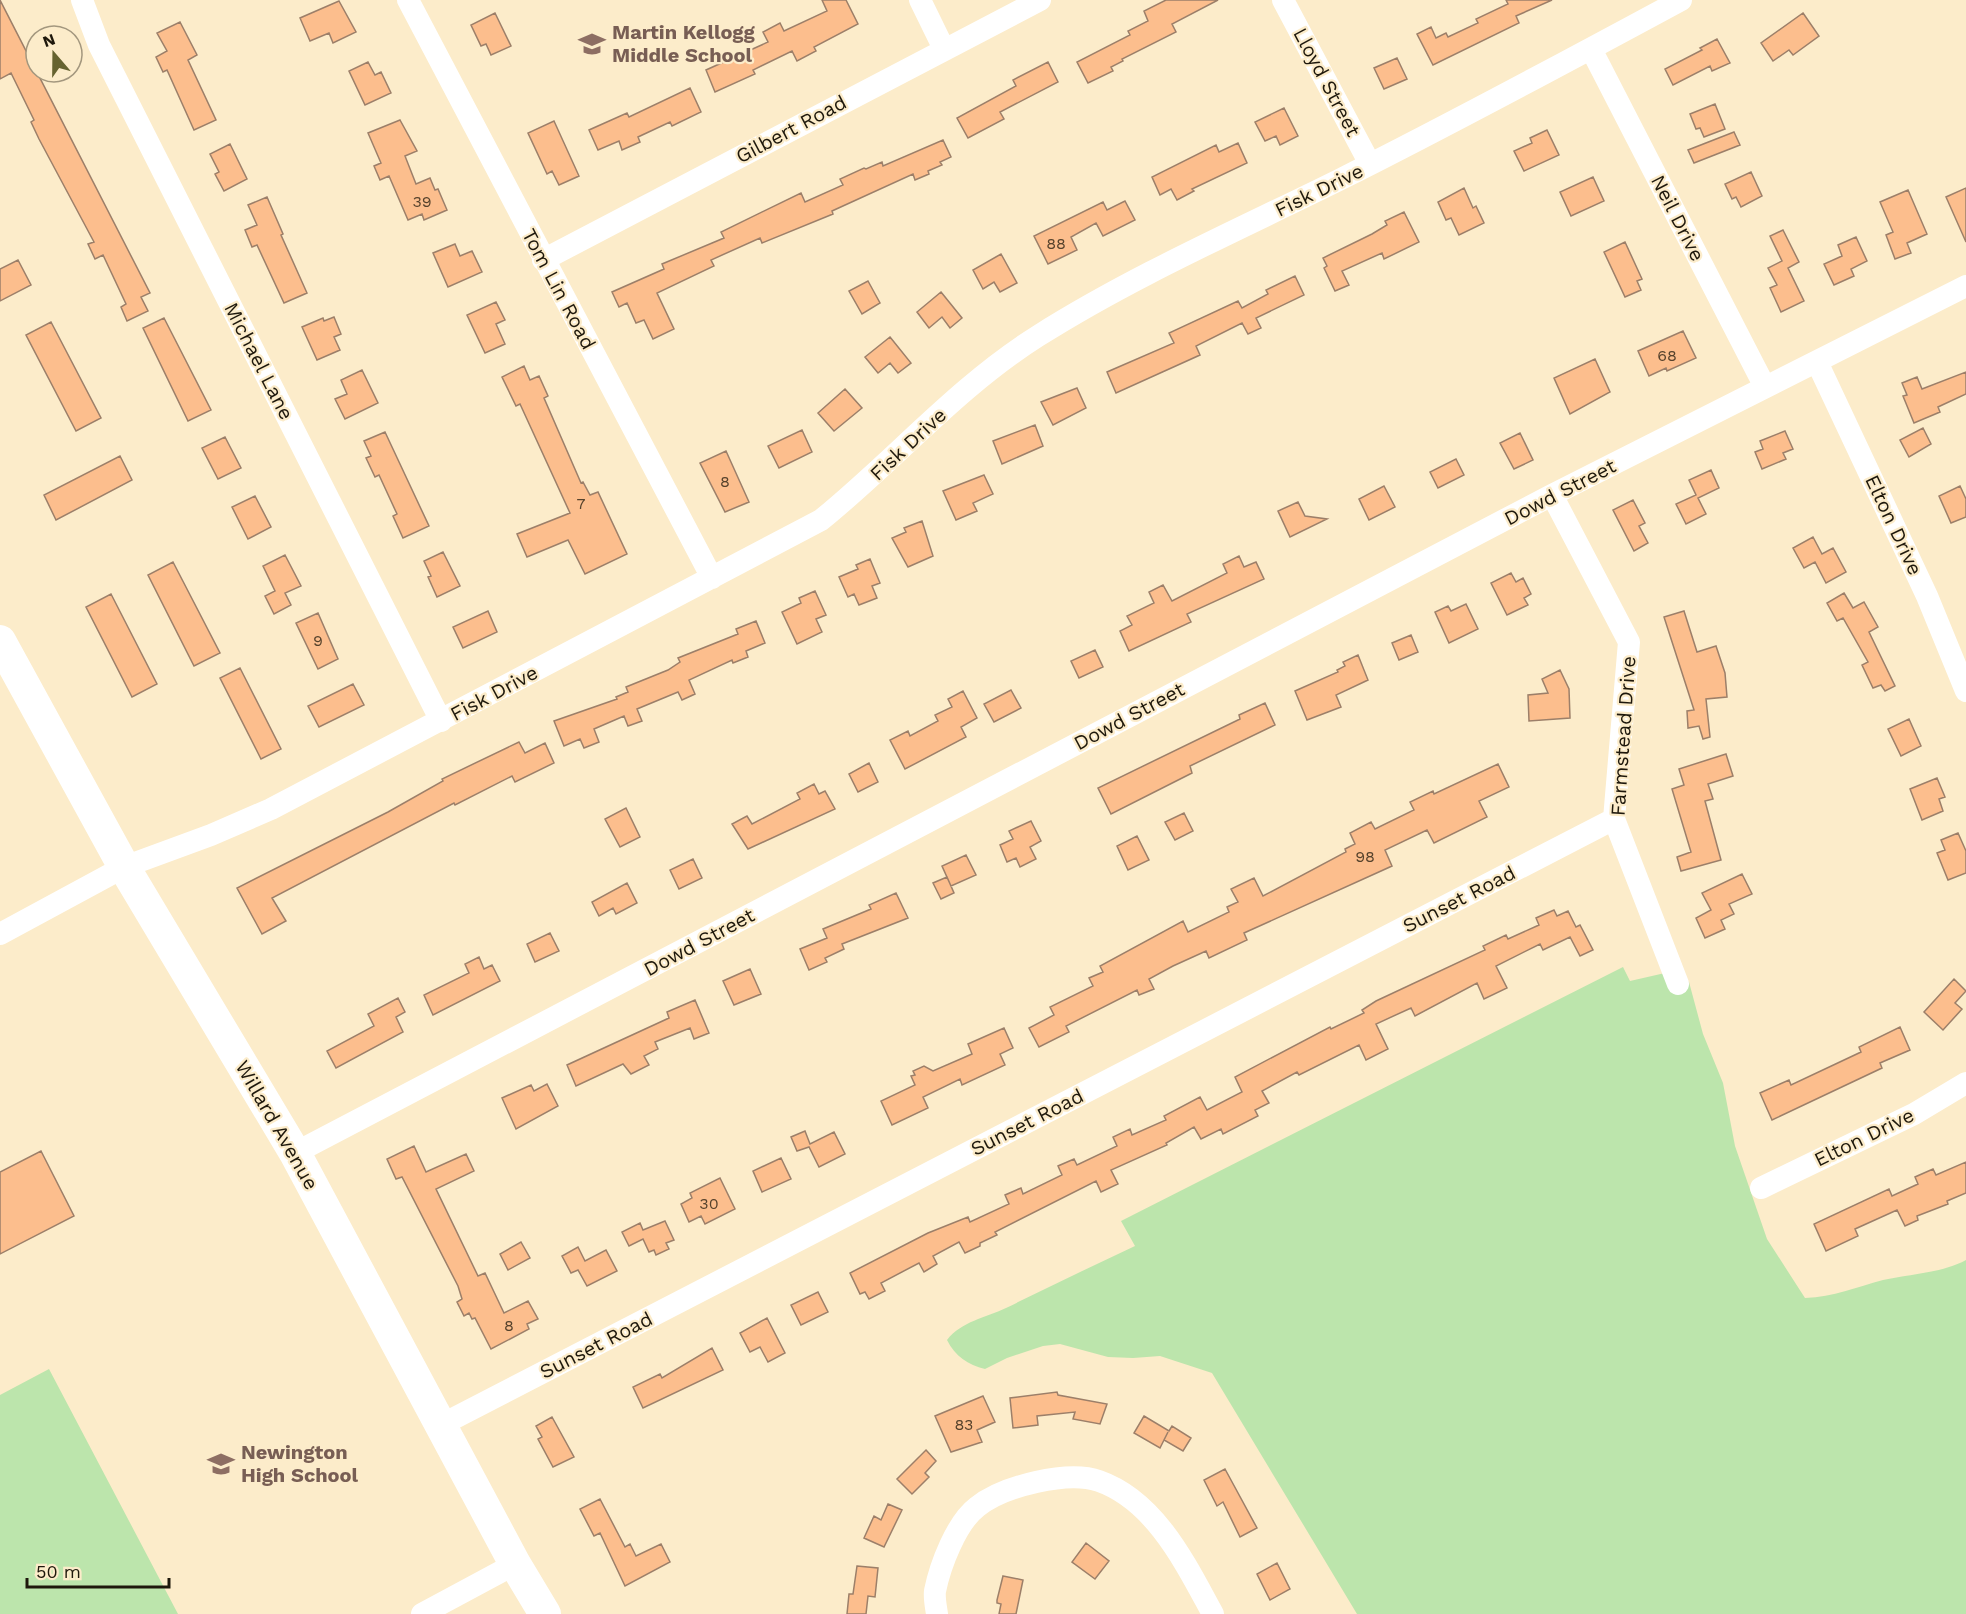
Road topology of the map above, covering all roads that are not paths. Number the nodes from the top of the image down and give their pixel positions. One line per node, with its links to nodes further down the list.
1 (82, 0): 18 (street, Michael Lane)
2 (408, 0): 10 (street, Tom Lin Road)
3 (920, 0): 8 (street)
4 (1040, 0): 8 (street, Gilbert Road)
5 (1283, 0): 9 (street, Lloyd Street)
6 (1681, 0): 7 (street, Fisk Drive)
7 (1591, 48): 9 (street, Fisk Drive); 13 (street, Neil Drive)
8 (944, 49): 10 (street, Gilbert Road)
9 (1370, 164): 15 (street, Fisk Drive)
10 (543, 260): 15 (street, Tom Lin Road)
11 (1966, 286): 12 (street, Dowd Street)
12 (1817, 362): 13 (street, Dowd Street); 17 (street, Elton Drive)
13 (1765, 387): 14 (street, Dowd Street)
14 (1552, 495): 19 (street, Farmstead Drive); 24 (street, Dowd Street)
15 (712, 578): 18 (street, Fisk Drive)
16 (0, 641): 20 (main road, Willard Avenue)
17 (1966, 691)
18 (441, 721): 20 (street, Fisk Drive)
19 (1614, 819): 22 (street, Farmstead Drive); 26 (street, Sunset Road)
20 (123, 867): 21 (street, Fisk Drive); 24 (main road, Willard Avenue)
21 (0, 934)
22 (1678, 984)
23 (1966, 1083): 25 (street, Elton Drive)
24 (295, 1153): 26 (main road, Willard Avenue)
25 (1761, 1188)
26 (441, 1425): 27 (main road, Willard Avenue)
27 (515, 1564): 28 (street); 29 (main road, Willard Avenue)
28 (422, 1614)
29 (545, 1614)
30 (938, 1614): 31 (street)
31 (1213, 1614)

